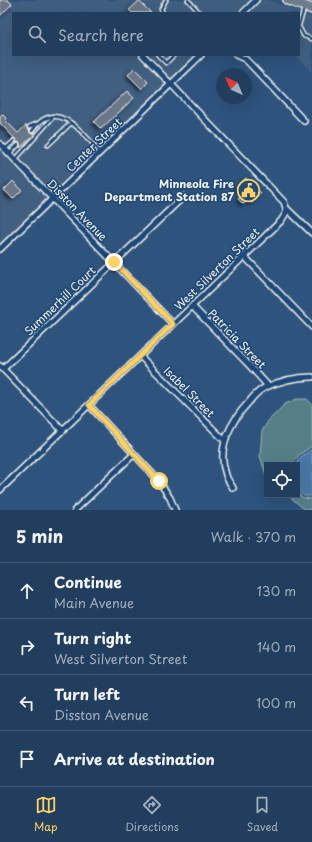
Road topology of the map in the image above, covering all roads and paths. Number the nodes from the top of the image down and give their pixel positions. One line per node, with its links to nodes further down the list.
1 (166, 0): 6 (lane)
2 (188, 0): 7 (lane)
3 (256, 0): 8 (street)
4 (288, 0): 5 (highway)
5 (308, 8): 9 (lane)
6 (162, 12)
7 (199, 12)
8 (244, 12)
9 (300, 24)
10 (300, 28): 11 (lane)
11 (312, 39)
12 (144, 56): 17 (street)
13 (159, 56): 14 (lane)
14 (173, 56)
15 (199, 56): 17 (street, Center Street)
16 (238, 56): 19 (street)
17 (172, 84): 29 (street, Center Street); 34 (street)
18 (54, 116): 20 (lane); 21 (lane); 31 (lane)
19 (304, 121)
20 (71, 123): 27 (lane); 29 (lane)
21 (36, 124): 22 (lane); 23 (lane)
22 (29, 127)
23 (32, 131)
24 (14, 141): 28 (lane)
25 (0, 144): 28 (street, Disston Avenue)
26 (18, 145): 30 (lane)
27 (48, 145)
28 (5, 149): 30 (street, Disston Avenue)
29 (100, 152): 33 (street, Center Street)
30 (9, 154): 31 (street, Disston Avenue)
31 (15, 160): 33 (street, Disston Avenue)
32 (183, 197): 39 (street, Summerhill Court)
33 (52, 199): 36 (street, Center Street); 39 (street, Disston Avenue)
34 (286, 208): 35 (street); 38 (street, West Silverton Street)
35 (312, 232)
36 (2, 243): 37 (street, Center Street)
37 (0, 249)
38 (244, 256): 40 (street, West Silverton Street); 42 (street)
39 (114, 262): 41 (street, Disston Avenue); 44 (street, Summerhill Court)
40 (192, 306): 41 (street, West Silverton Street); 46 (street, Patricia Street)
41 (173, 324): 43 (street, West Silverton Street)
42 (312, 327)
43 (140, 356): 47 (street, West Silverton Street); 49 (street, Isabel Street)
44 (1, 368): 48 (street)
45 (312, 377): 46 (street)
46 (268, 386): 49 (street)
47 (89, 405): 48 (street, West Silverton Street); 50 (street)
48 (63, 431): 52 (street, West Silverton Street)
49 (225, 442): 51 (street)
50 (134, 454): 53 (street); 54 (street)
51 (233, 488)
52 (0, 490)
53 (75, 510)
54 (175, 510)

